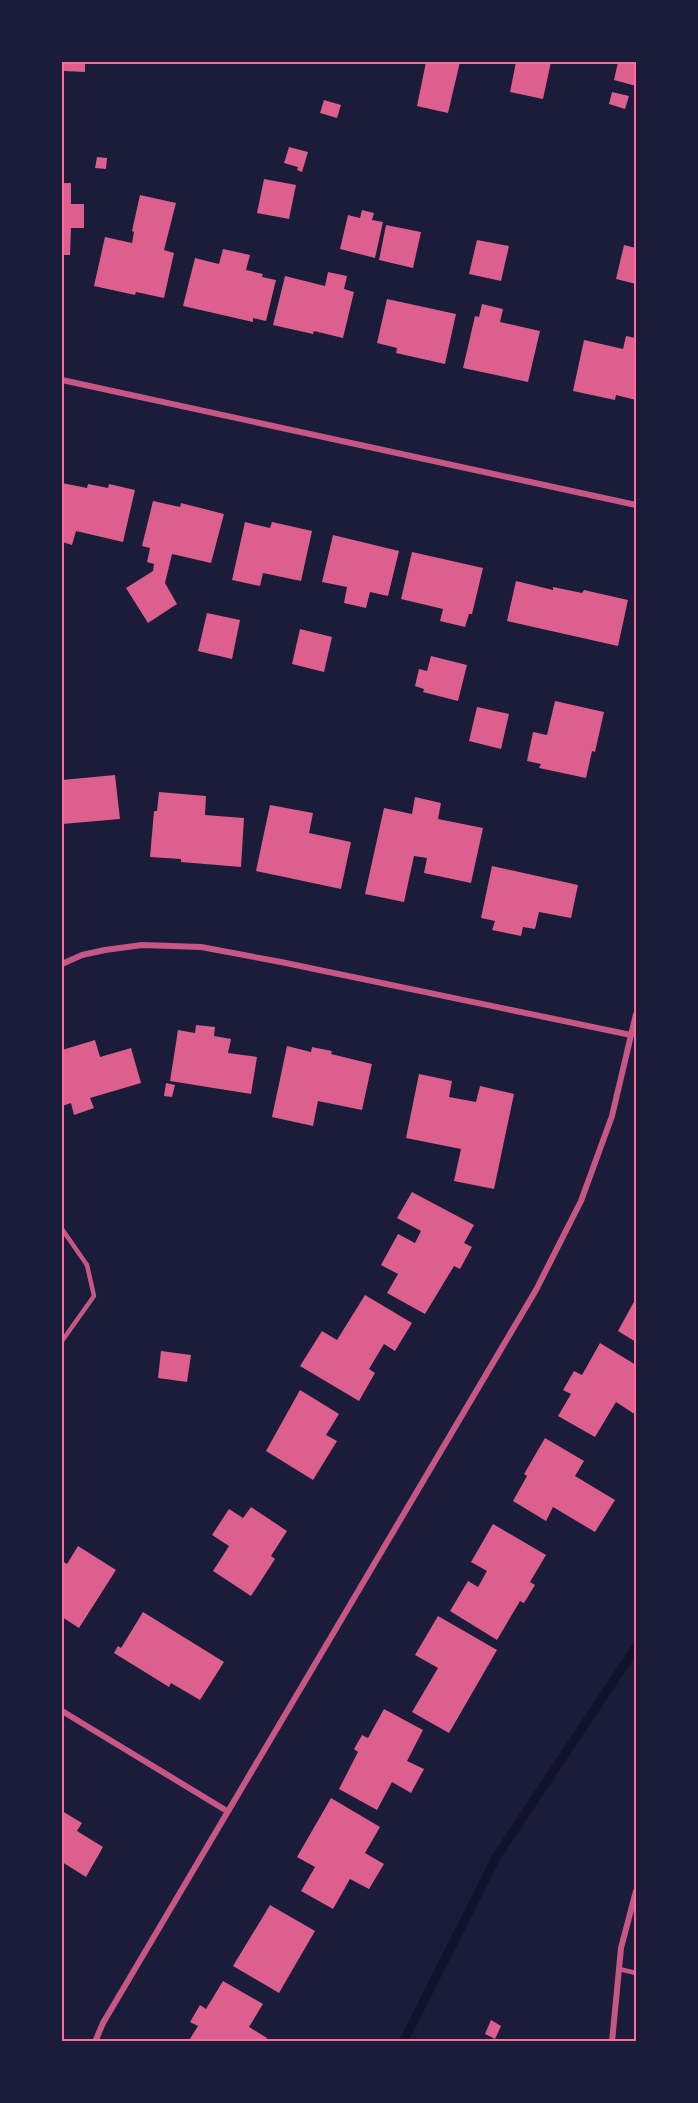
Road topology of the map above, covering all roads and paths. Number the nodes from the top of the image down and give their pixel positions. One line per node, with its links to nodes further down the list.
1 (62, 380): 2 (street)
2 (636, 505)
3 (62, 964): 5 (street)
4 (636, 1014): 5 (street)
5 (631, 1035): 9 (street)
6 (62, 1229): 7 (lane)
7 (62, 1341)
8 (62, 1711): 9 (street)
9 (228, 1811): 13 (street)
10 (636, 1891): 11 (street)
11 (619, 1969): 12 (lane); 14 (street)
12 (636, 1973)
13 (95, 2042)
14 (612, 2042)

